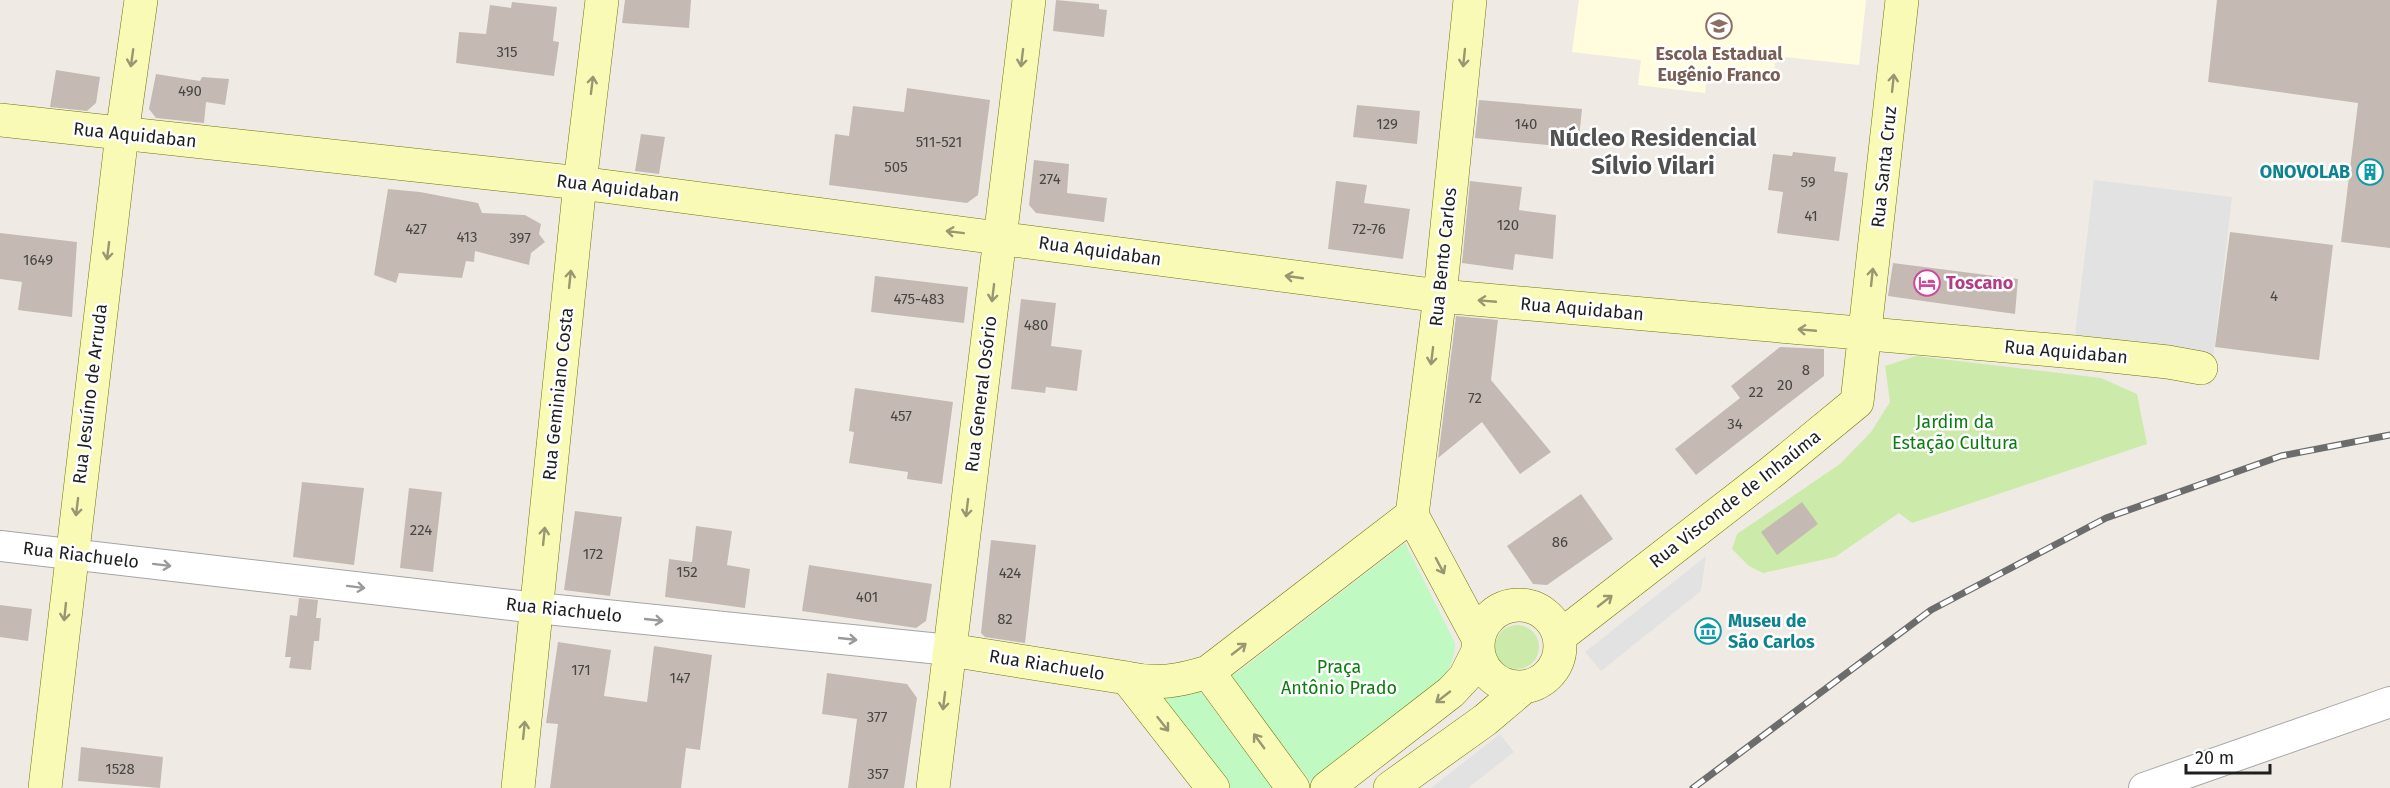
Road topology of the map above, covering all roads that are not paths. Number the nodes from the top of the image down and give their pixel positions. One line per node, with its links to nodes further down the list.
1 (141, 0): 7 (street, Rua Jesuíno de Arruda, one-way to 7)
2 (602, 0): 8 (street, Rua Geminiano Costa, one-way to 2)
3 (1029, 0): 9 (street, Rua General Osório, one-way to 9)
4 (1470, 0): 10 (street, Rua Bento Carlos, one-way to 10)
5 (1902, 0): 11 (street, Rua Santa Cruz, one-way to 5)
6 (0, 120): 7 (street, Rua Aquidaban)
7 (122, 134): 8 (street, Rua Aquidaban); 15 (street, Rua Jesuíno de Arruda, one-way to 15)
8 (580, 183): 9 (street, Rua Aquidaban, one-way to 8); 16 (street, Rua Geminiano Costa, one-way to 8)
9 (1000, 238): 10 (street, Rua Aquidaban, one-way to 9); 19 (street, Rua General Osório, one-way to 19)
10 (1440, 296): 11 (street, Rua Aquidaban, one-way to 10); 13 (street, Rua Bento Carlos, one-way to 13)
11 (1865, 335): 12 (street, Rua Aquidaban); 17 (street, Rua Visconde de Inhaúma, one-way to 11)
12 (2201, 368)
13 (1412, 514): 18 (street, one-way to 18); 20 (street, one-way to 13)
14 (0, 546): 15 (street, Rua Riachuelo)
15 (71, 554): 16 (street, Rua Riachuelo, one-way to 16); 24 (street, Rua Jesuíno de Arruda, one-way to 24)
16 (537, 608): 19 (street, Rua Riachuelo, one-way to 19); 25 (street, Rua Geminiano Costa, one-way to 16)
17 (1558, 637): 18 (street); 22 (street)
18 (1478, 645): 22 (street); 29 (street, one-way to 29)
19 (950, 650): 21 (street, Rua Riachuelo); 26 (street, Rua General Osório, one-way to 26)
20 (1208, 672): 21 (street); 28 (street, one-way to 20)
21 (1127, 678): 27 (street, one-way to 27)
22 (1524, 687): 30 (street)
23 (2390, 702): 31 (street)
24 (45, 788)
25 (518, 788)
26 (933, 788)
27 (1213, 788)
28 (1293, 788)
29 (1326, 788)
30 (1390, 788)
31 (2144, 788)

